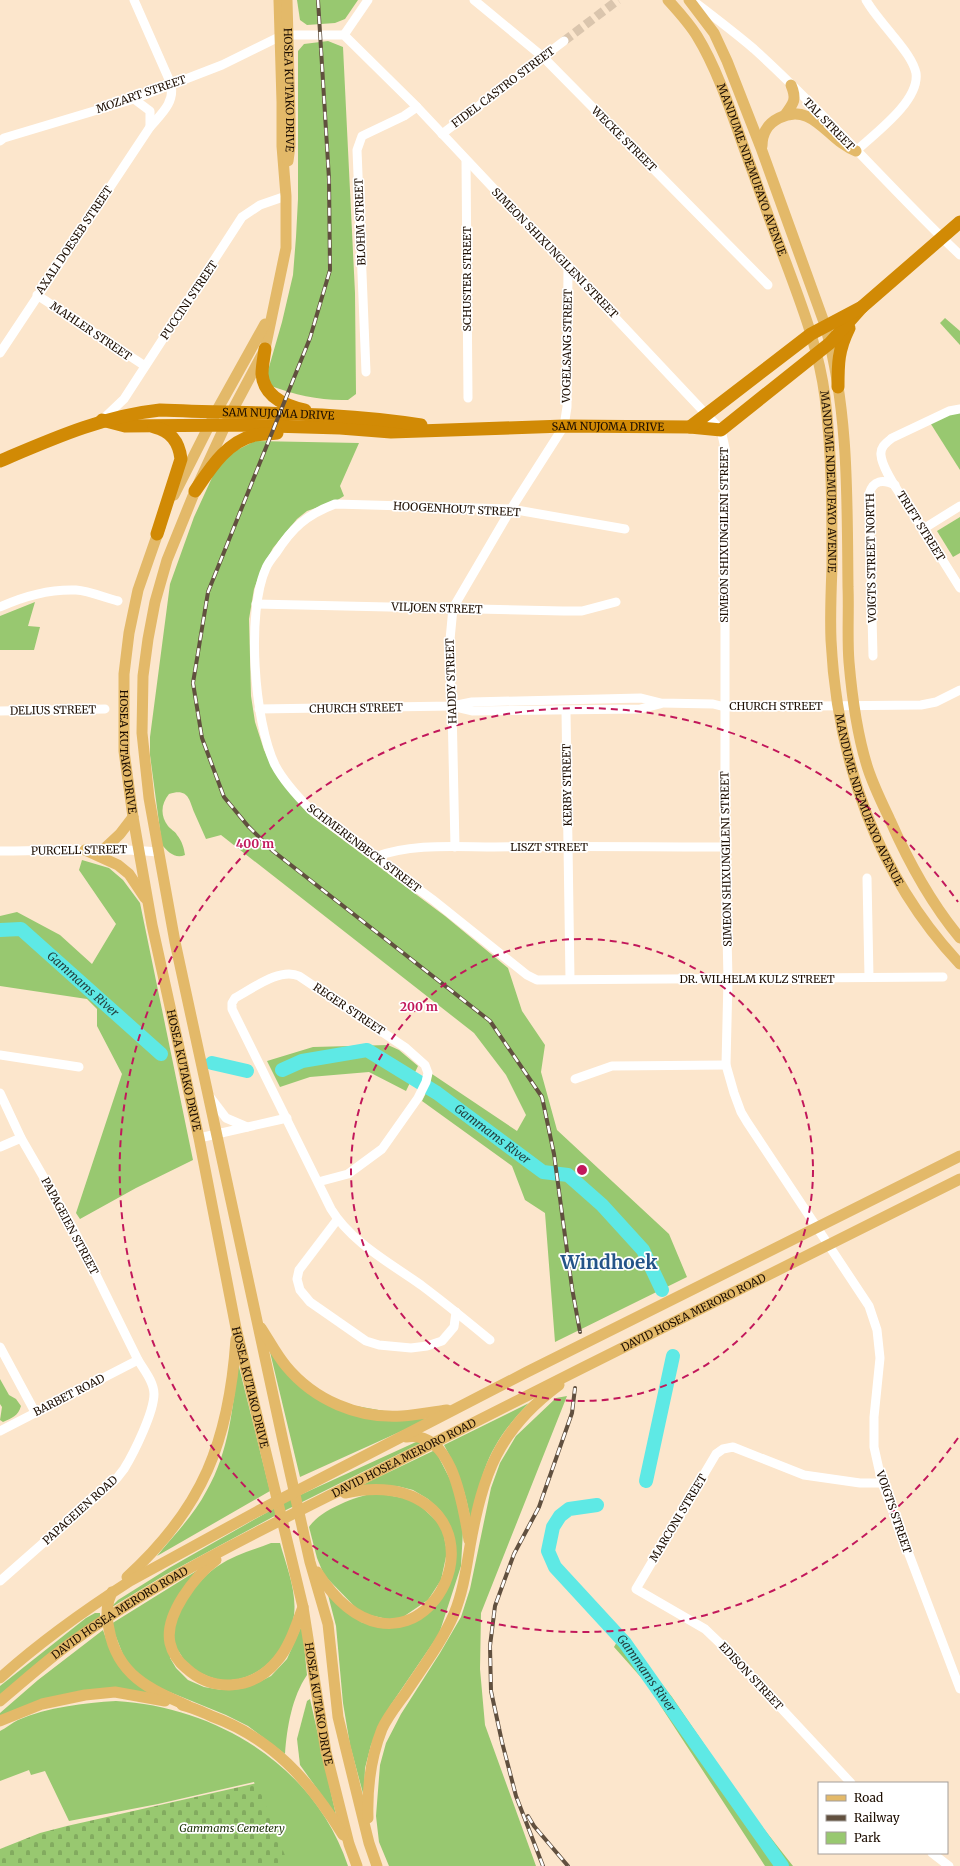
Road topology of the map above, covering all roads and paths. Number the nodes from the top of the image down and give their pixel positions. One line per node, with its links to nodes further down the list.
1 (134, 0): 14 (street)
2 (279, 0): 11 (main road, HOSEA KUTAKO DRIVE)
3 (287, 0): 11 (main road, HOSEA KUTAKO DRIVE)
4 (368, 0): 10 (street)
5 (474, 0): 13 (street, WECKE STREET)
6 (668, 0): 35 (main road, MANDUME NDEMUFAYO AVENUE)
7 (689, 0): 22 (main road, MANDUME NDEMUFAYO AVENUE)
8 (692, 0): 15 (street, TAL STREET)
9 (866, 0): 23 (street)
10 (344, 35): 11 (street); 17 (street, SIMEON SHIXUNGILENI STREET)
11 (284, 36): 14 (street, MOZART STREET); 25 (main road, HOSEA KUTAKO DRIVE)
12 (564, 40): 13 (street, FIDEL CASTRO STREET)
13 (543, 57): 20 (street, FIDEL CASTRO STREET); 30 (street, WECKE STREET)
14 (171, 84): 16 (street, MOZART STREET); 19 (street, AXALI DOESEB STREET)
15 (791, 85): 18 (main road); 23 (street, TAL STREET)
16 (134, 99): 19 (street); 21 (street, MOZART STREET)
17 (417, 107): 20 (street, SIMEON SHIXUNGILENI STREET); 41 (street, BLOHM STREET)
18 (785, 115): 22 (main road); 23 (main road)
19 (150, 127): 32 (street, AXALI DOESEB STREET)
20 (442, 134): 24 (street, SIMEON SHIXUNGILENI STREET)
21 (0, 142)
22 (761, 148): 34 (main road, MANDUME NDEMUFAYO AVENUE)
23 (856, 151): 27 (street, TAL STREET)
24 (466, 160): 29 (street, SIMEON SHIXUNGILENI STREET); 43 (street, SCHUSTER STREET)
25 (286, 196): 31 (main road, HOSEA KUTAKO DRIVE); 40 (street, PUCCINI STREET)
26 (960, 222): 27 (highway)
27 (942, 238): 28 (street, TAL STREET); 33 (highway)
28 (960, 255)
29 (568, 266): 47 (street, SIMEON SHIXUNGILENI STREET); 53 (street, VOGELSANG STREET)
30 (768, 285)
31 (277, 294): 37 (main road, HOSEA KUTAKO DRIVE); 45 (main road, HOSEA KUTAKO DRIVE)
32 (37, 295): 38 (street, AXALI DOESEB STREET); 40 (street, MAHLER STREET)
33 (859, 310): 34 (highway); 36 (highway); 42 (highway)
34 (825, 325): 35 (highway); 36 (main road, MANDUME NDEMUFAYO AVENUE)
35 (811, 334): 39 (main road, MANDUME NDEMUFAYO AVENUE); 47 (highway)
36 (830, 343): 39 (highway); 42 (main road, MANDUME NDEMUFAYO AVENUE)
37 (265, 349): 46 (main road, HOSEA KUTAKO DRIVE); 48 (highway)
38 (0, 353)
39 (817, 354): 57 (highway); 78 (main road, MANDUME NDEMUFAYO AVENUE)
40 (145, 366): 49 (street, PUCCINI STREET)
41 (366, 372)
42 (838, 387): 76 (main road, MANDUME NDEMUFAYO AVENUE)
43 (468, 398)
44 (960, 409): 59 (street, TRIFT STREET)
45 (216, 412): 46 (highway, SAM NUJOMA DRIVE); 49 (highway, SAM NUJOMA DRIVE); 52 (main road, HOSEA KUTAKO DRIVE)
46 (231, 413): 48 (highway, SAM NUJOMA DRIVE); 51 (main road, HOSEA KUTAKO DRIVE)
47 (707, 414): 54 (highway); 57 (street, SIMEON SHIXUNGILENI STREET)
48 (325, 415): 56 (highway, SAM NUJOMA DRIVE)
49 (102, 420): 50 (highway, SAM NUJOMA DRIVE); 58 (highway, SAM NUJOMA DRIVE)
50 (145, 425): 52 (highway, SAM NUJOMA DRIVE); 66 (highway)
51 (227, 425): 52 (highway, SAM NUJOMA DRIVE); 55 (highway, SAM NUJOMA DRIVE); 60 (main road, HOSEA KUTAKO DRIVE)
52 (209, 426): 66 (main road, HOSEA KUTAKO DRIVE)
53 (564, 426): 54 (highway, SAM NUJOMA DRIVE); 56 (highway, SAM NUJOMA DRIVE); 63 (street, HADDY STREET)
54 (690, 427): 57 (highway, SAM NUJOMA DRIVE)
55 (322, 428): 56 (highway, SAM NUJOMA DRIVE); 60 (highway)
56 (454, 430)
57 (721, 430): 79 (street, SIMEON SHIXUNGILENI STREET)
58 (0, 461)
59 (895, 485): 64 (street, TRIFT STREET); 73 (street, VOIGTS STREET NORTH)
60 (195, 491): 92 (main road, HOSEA KUTAKO DRIVE)
61 (335, 504): 63 (street, HOOGENHOUT STREET); 70 (street, SCHMERENBECK STREET)
62 (960, 506): 64 (street)
63 (511, 509): 65 (street, HOOGENHOUT STREET); 72 (street, HADDY STREET)
64 (923, 529): 67 (street, TRIFT STREET)
65 (625, 530)
66 (157, 534): 84 (main road, HOSEA KUTAKO DRIVE)
67 (960, 588)
68 (118, 601): 71 (street)
69 (616, 602): 72 (street, VILJOEN STREET)
70 (256, 604): 72 (street, VILJOEN STREET); 81 (street, SCHMERENBECK STREET)
71 (0, 607)
72 (453, 608): 77 (street, HADDY STREET)
73 (873, 656)
74 (960, 690): 76 (street, CHURCH STREET)
75 (660, 704): 77 (street, CHURCH STREET); 79 (street, CHURCH STREET); 83 (street, CHURCH STREET)
76 (854, 705): 78 (street, CHURCH STREET); 96 (main road, MANDUME NDEMUFAYO AVENUE)
77 (452, 706): 81 (street, CHURCH STREET); 83 (street, CHURCH STREET); 86 (street, HADDY STREET)
78 (837, 706): 79 (street, CHURCH STREET); 97 (main road, MANDUME NDEMUFAYO AVENUE)
79 (725, 707): 87 (street, SIMEON SHIXUNGILENI STREET)
80 (105, 709): 82 (street, DELIUS STREET)
81 (259, 710): 93 (street, SCHMERENBECK STREET)
82 (0, 711)
83 (566, 711): 85 (street, KERBY STREET)
84 (133, 817): 88 (main road); 90 (main road, HOSEA KUTAKO DRIVE)
85 (569, 846): 86 (street, LISZT STREET); 87 (street, LISZT STREET); 100 (street, KERBY STREET)
86 (454, 847): 93 (street, LISZT STREET)
87 (725, 847): 101 (street, SIMEON SHIXUNGILENI STREET)
88 (104, 849): 89 (street, PURCELL STREET); 90 (street, PURCELL STREET)
89 (85, 850): 91 (street, PURCELL STREET); 95 (main road)
90 (139, 850): 92 (street, PURCELL STREET); 95 (main road, HOSEA KUTAKO DRIVE)
91 (0, 851)
92 (158, 852): 107 (main road, HOSEA KUTAKO DRIVE)
93 (375, 857): 100 (street, SCHMERENBECK STREET)
94 (867, 878): 98 (street)
95 (148, 902): 112 (main road, HOSEA KUTAKO DRIVE)
96 (960, 938)
97 (960, 964)
98 (869, 977): 99 (street, DR. WILHELM KULZ STREET); 101 (street, DR. WILHELM KULZ STREET)
99 (943, 977)
100 (570, 979): 101 (street, DR. WILHELM KULZ STREET)
101 (728, 979): 103 (street, SIMEON SHIXUNGILENI STREET)
102 (0, 1055): 104 (street)
103 (726, 1065): 105 (street); 118 (street, SIMEON SHIXUNGILENI STREET)
104 (79, 1067)
105 (576, 1079)
106 (0, 1093): 111 (street, PAPAGEIEN STREET)
107 (207, 1093): 109 (street); 110 (main road, HOSEA KUTAKO DRIVE)
108 (287, 1118): 109 (street); 116 (street, REGER STREET); 116 (street, REGER STREET)
109 (248, 1127): 110 (street)
110 (216, 1134): 112 (street); 121 (main road, HOSEA KUTAKO DRIVE)
111 (21, 1138): 113 (street); 125 (street, PAPAGEIEN STREET)
112 (198, 1138): 122 (main road, HOSEA KUTAKO DRIVE)
113 (0, 1147)
114 (960, 1156): 118 (main road, DAVID HOSEA MERORO ROAD)
115 (960, 1179): 119 (main road, DAVID HOSEA MERORO ROAD)
116 (318, 1182): 117 (street, REGER STREET)
117 (337, 1220): 120 (street, REGER STREET); 120 (street)
118 (817, 1227): 119 (street); 127 (main road, DAVID HOSEA MERORO ROAD)
119 (827, 1246): 126 (main road, DAVID HOSEA MERORO ROAD); 132 (street, VOIGTS STREET)
120 (456, 1312): 123 (street, REGER STREET)
121 (257, 1322): 127 (main road); 136 (main road, HOSEA KUTAKO DRIVE)
122 (236, 1328): 139 (main road); 140 (main road, HOSEA KUTAKO DRIVE)
123 (490, 1340)
124 (0, 1347): 128 (street)
125 (138, 1360): 128 (street, BARBET ROAD); 137 (street, PAPAGEIEN ROAD)
126 (594, 1361): 131 (main road, DAVID HOSEA MERORO ROAD); 135 (main road)
127 (456, 1408): 130 (main road, DAVID HOSEA MERORO ROAD)
128 (35, 1412): 129 (street, BARBET ROAD)
129 (0, 1431)
130 (403, 1437): 131 (main road); 139 (main road, DAVID HOSEA MERORO ROAD)
131 (433, 1442): 133 (main road, DAVID HOSEA MERORO ROAD); 135 (main road)
132 (882, 1483): 138 (street, MARCONI STREET); 143 (street, VOIGTS STREET)
133 (333, 1495): 134 (main road, DAVID HOSEA MERORO ROAD); 136 (main road)
134 (245, 1538): 140 (main road); 141 (main road, DAVID HOSEA MERORO ROAD)
135 (470, 1546): 148 (main road)
136 (310, 1562): 148 (main road, HOSEA KUTAKO DRIVE)
137 (0, 1581)
138 (636, 1589): 147 (street, EDISON STREET)
139 (112, 1592): 141 (main road); 142 (main road, DAVID HOSEA MERORO ROAD)
140 (303, 1606): 149 (main road, HOSEA KUTAKO DRIVE)
141 (107, 1619): 144 (main road, DAVID HOSEA MERORO ROAD); 145 (main road)
142 (0, 1678)
143 (960, 1689)
144 (0, 1701)
145 (188, 1706): 146 (main road); 149 (main road)
146 (0, 1722)
147 (850, 1782)
148 (369, 1843): 152 (main road, HOSEA KUTAKO DRIVE)
149 (349, 1844): 151 (main road, HOSEA KUTAKO DRIVE)
150 (933, 1854): 153 (street)
151 (357, 1866)
152 (377, 1866)
153 (949, 1866)

